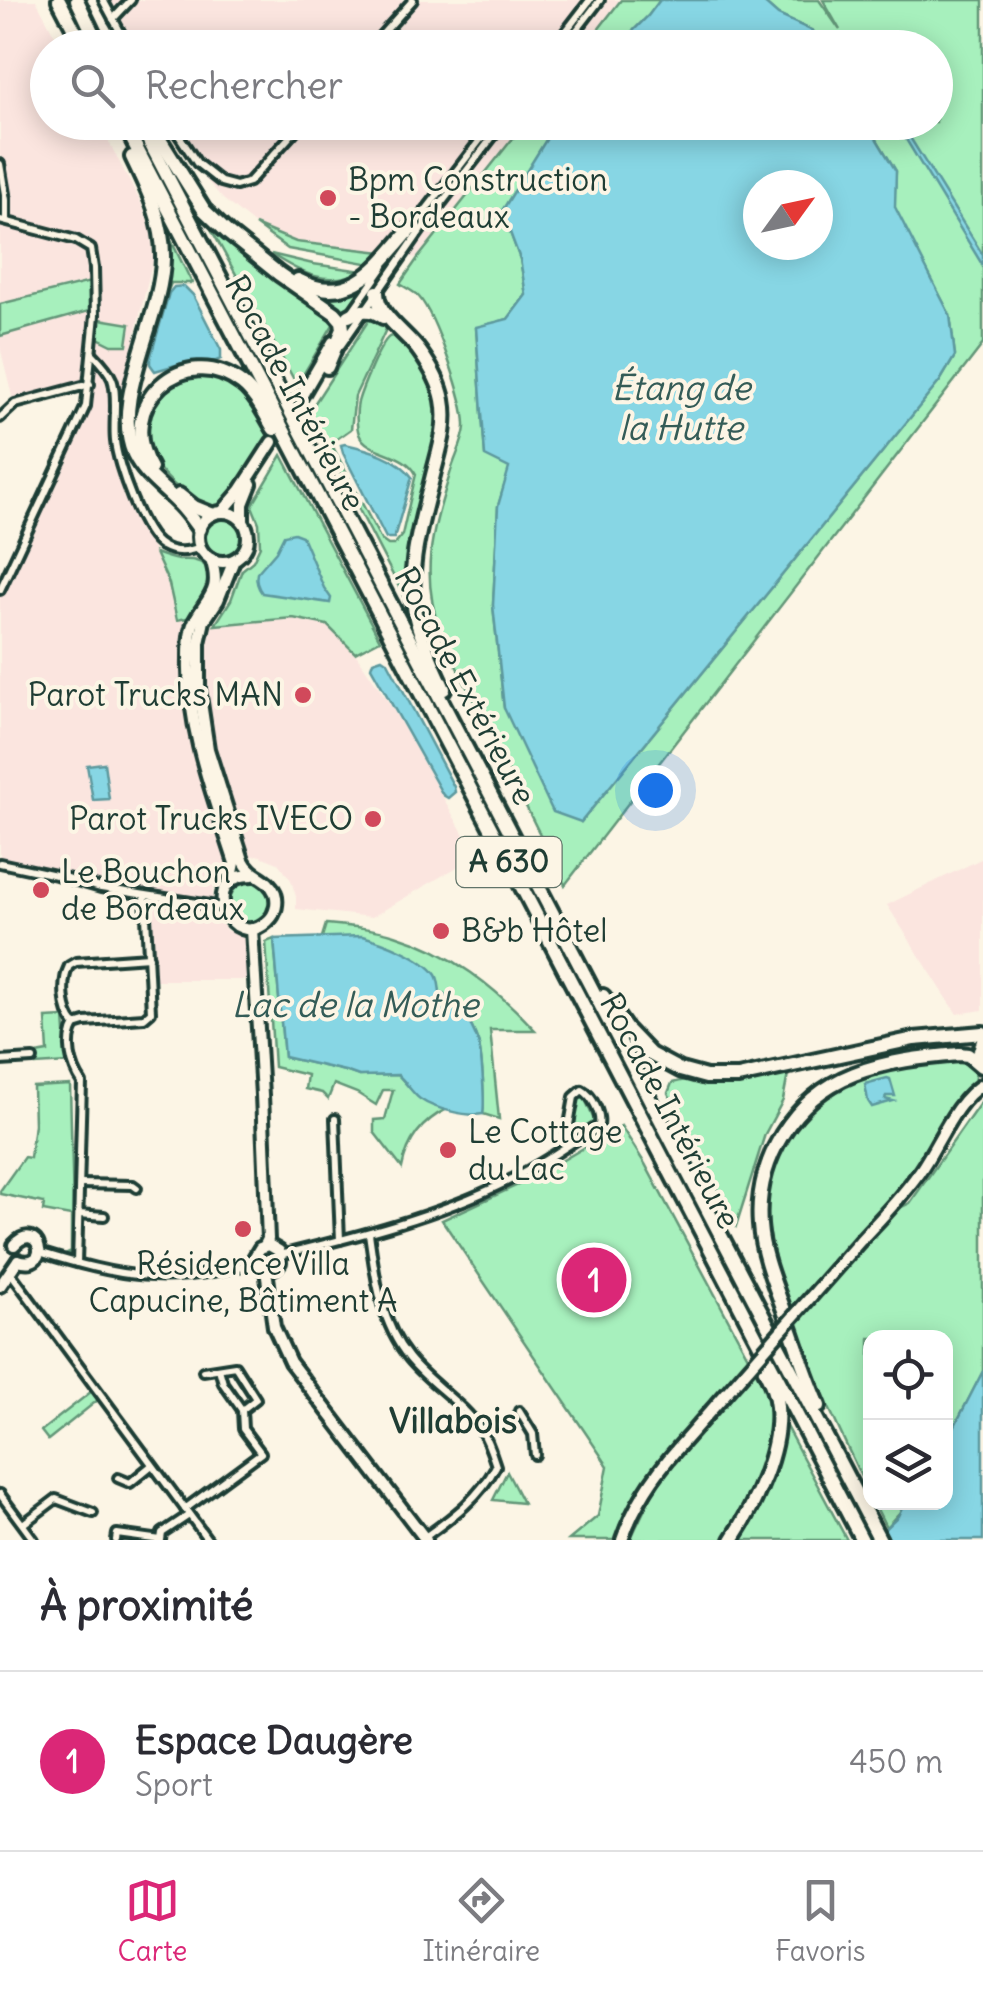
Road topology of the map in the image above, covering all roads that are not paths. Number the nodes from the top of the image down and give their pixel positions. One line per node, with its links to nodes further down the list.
1 (59, 0): 9 (highway)
2 (76, 0): 10 (highway)
3 (103, 0): 8 (street)
4 (131, 0): 8 (street)
5 (413, 0): 12 (street)
6 (590, 0): 13 (street)
7 (600, 0): 14 (street)
8 (114, 19): 11 (street)
9 (75, 30)
10 (91, 30)
11 (119, 30)
12 (386, 30)
13 (567, 30)
14 (577, 30)
15 (127, 140): 38 (highway)
16 (137, 140): 35 (highway, Rocade Intérieure / A 630)
17 (138, 140): 43 (highway, Rocade Extérieure / A 630)
18 (160, 140): 26 (highway)
19 (181, 140): 20 (street)
20 (287, 140)
21 (480, 140): 25 (street)
22 (490, 140): 27 (street)
23 (0, 164): 24 (street)
24 (3, 221): 31 (street)
25 (414, 225): 26 (highway); 29 (street)
26 (265, 262): 29 (highway)
27 (377, 292): 28 (street); 30 (highway)
28 (364, 310): 29 (highway); 30 (highway); 32 (street)
29 (346, 321): 32 (highway); 32 (street)
30 (394, 323): 43 (highway)
31 (92, 354): 33 (street); 39 (street)
32 (327, 367)
33 (90, 384): 34 (street); 42 (street)
34 (0, 418)
35 (299, 460): 36 (highway); 72 (highway, Rocade Intérieure / A 630)
36 (217, 513): 37 (street); 37 (street); 38 (street)
37 (243, 521): 41 (street)
38 (199, 529): 39 (street)
39 (200, 547): 40 (street)
40 (212, 559): 41 (street); 46 (street)
41 (234, 560): 45 (street)
42 (0, 590)
43 (499, 810): 49 (highway, Rocade Extérieure / A 630)
44 (0, 863): 47 (street)
45 (254, 875): 46 (street); 50 (street)
46 (231, 882): 48 (street)
47 (145, 897): 48 (street); 51 (street)
48 (223, 908): 50 (street)
49 (558, 924): 53 (highway); 84 (highway, Rocade Extérieure / A 630)
50 (252, 929): 68 (street)
51 (149, 958): 52 (street); 52 (street)
52 (76, 1025): 60 (street)
53 (983, 1036): 56 (street)
54 (32, 1059): 55 (street)
55 (0, 1062)
56 (982, 1068): 57 (street); 84 (highway)
57 (979, 1086): 93 (street, bridge)
58 (335, 1118): 66 (street)
59 (565, 1147): 59 (street); 64 (street)
60 (80, 1184): 61 (street); 62 (street)
61 (137, 1188)
62 (79, 1214): 63 (street); 71 (street)
63 (104, 1216)
64 (369, 1232): 66 (street); 88 (street)
65 (0, 1239): 67 (street)
66 (340, 1240): 68 (street)
67 (14, 1244): 69 (street); 70 (street)
68 (275, 1249): 73 (street); 73 (street)
69 (39, 1252): 70 (street); 71 (street)
70 (18, 1260): 74 (street)
71 (77, 1264): 73 (street)
72 (719, 1264): 94 (highway); 95 (highway, Rocade Intérieure / A 630)
73 (262, 1267): 88 (street)
74 (10, 1272): 75 (street); 81 (street)
75 (0, 1286)
76 (219, 1368): 77 (street); 78 (street); 78 (street)
77 (203, 1371)
78 (242, 1410): 86 (street)
79 (519, 1410): 80 (street)
80 (534, 1455)
81 (152, 1464): 82 (street); 86 (street)
82 (118, 1478)
83 (0, 1494): 87 (street)
84 (858, 1496): 96 (highway, Rocade Extérieure / A 630)
85 (93, 1512): 87 (street)
86 (187, 1512): 91 (street); 92 (street)
87 (22, 1524): 89 (street)
88 (425, 1539)
89 (34, 1540)
90 (116, 1540): 91 (street)
91 (161, 1540)
92 (208, 1540)
93 (622, 1540)
94 (732, 1540)
95 (862, 1540)
96 (880, 1540)

